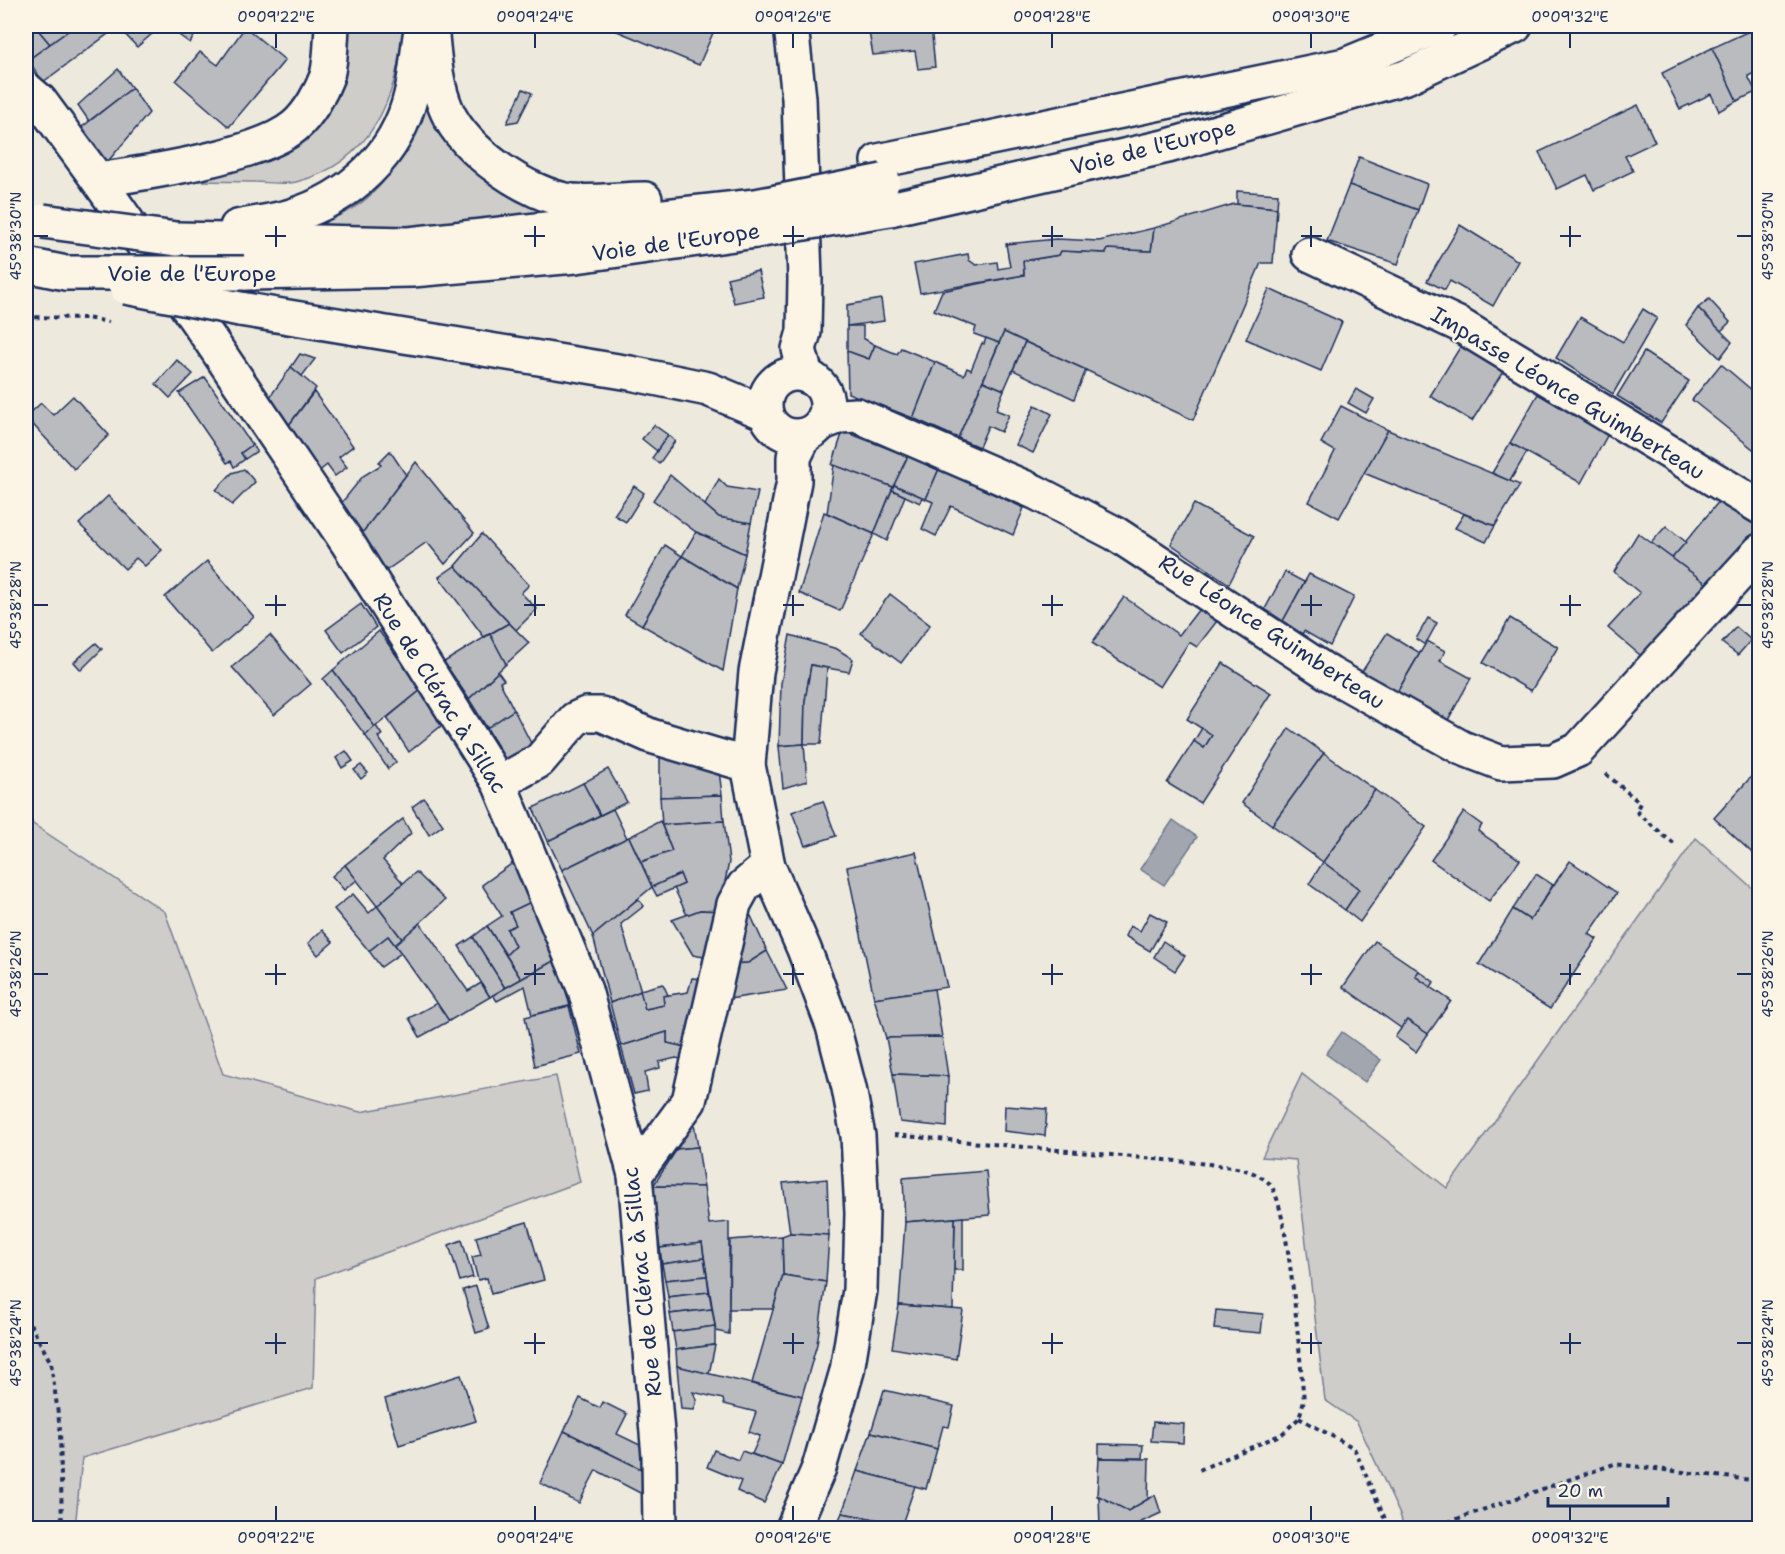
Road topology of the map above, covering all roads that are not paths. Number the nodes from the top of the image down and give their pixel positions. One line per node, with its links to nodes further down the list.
1 (332, 26): 8 (main road)
2 (422, 26): 12 (main road)
3 (432, 26): 10 (main road)
4 (791, 26): 16 (main road)
5 (1440, 26): 9 (main road, Voie de l'Europe)
6 (1515, 26): 9 (main road, Voie de l'Europe)
7 (26, 89): 8 (main road, Rue de Clérac à Sillac)
8 (98, 180): 22 (main road, Rue de Clérac à Sillac)
9 (884, 184): 10 (main road, Voie de l'Europe, bridge)
10 (754, 207): 12 (main road); 15 (main road, Voie de l'Europe, bridge)
11 (34, 220): 12 (main road, bridge)
12 (176, 239)
13 (1309, 254): 19 (main road, Impasse Léonce Guimberteau)
14 (26, 265): 15 (main road, Voie de l'Europe)
15 (66, 273): 17 (main road, bridge)
16 (806, 376): 17 (main road); 18 (main road)
17 (765, 413): 18 (main road)
18 (814, 429): 20 (main road, Rue Léonce Guimberteau); 21 (main road)
19 (1760, 507)
20 (1760, 551)
21 (748, 765): 22 (main road); 23 (main road)
22 (499, 783): 24 (main road, Rue de Clérac à Sillac)
23 (768, 866): 24 (main road); 26 (main road)
24 (635, 1175): 25 (main road, Rue de Clérac à Sillac)
25 (660, 1528)
26 (793, 1528)

